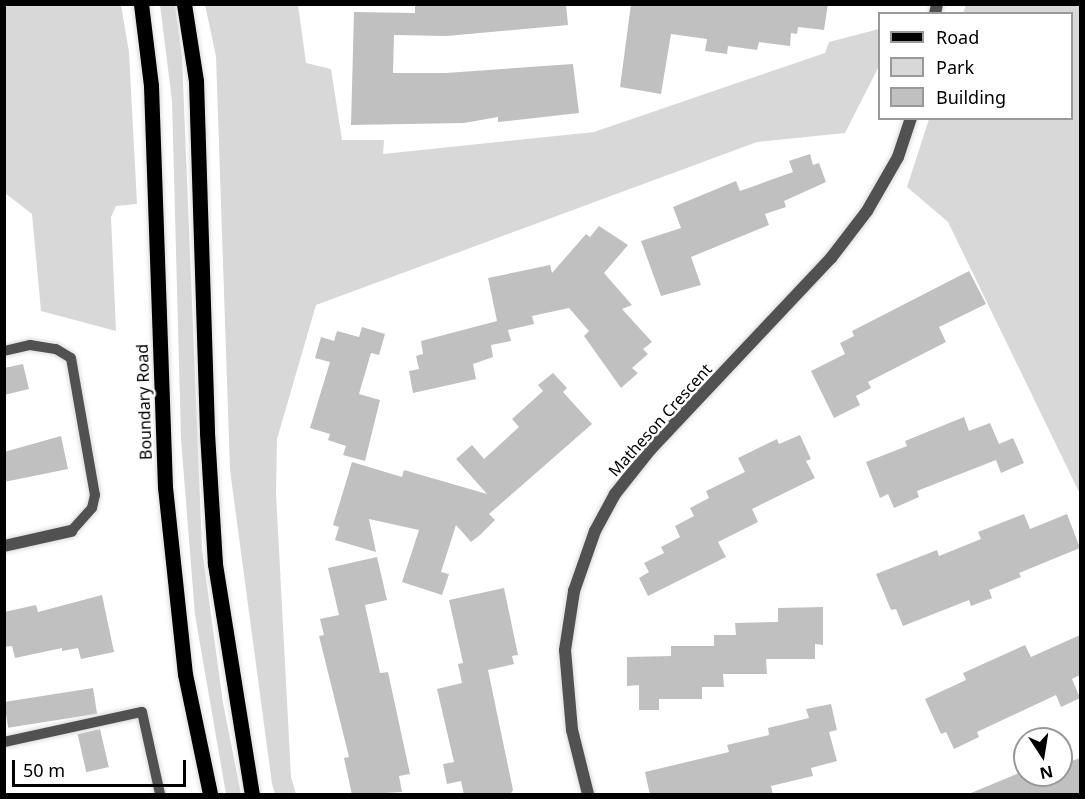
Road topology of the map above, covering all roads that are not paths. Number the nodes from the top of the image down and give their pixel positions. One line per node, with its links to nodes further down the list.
1 (141, 4): 9 (main road, Boundary Road)
2 (184, 4): 10 (main road)
3 (910, 120): 11 (street, Matheson Crescent)
4 (4, 351): 5 (lane)
5 (71, 531): 6 (street)
6 (4, 546)
7 (4, 742): 8 (lane)
8 (160, 795)
9 (210, 795)
10 (252, 795)
11 (588, 795)

